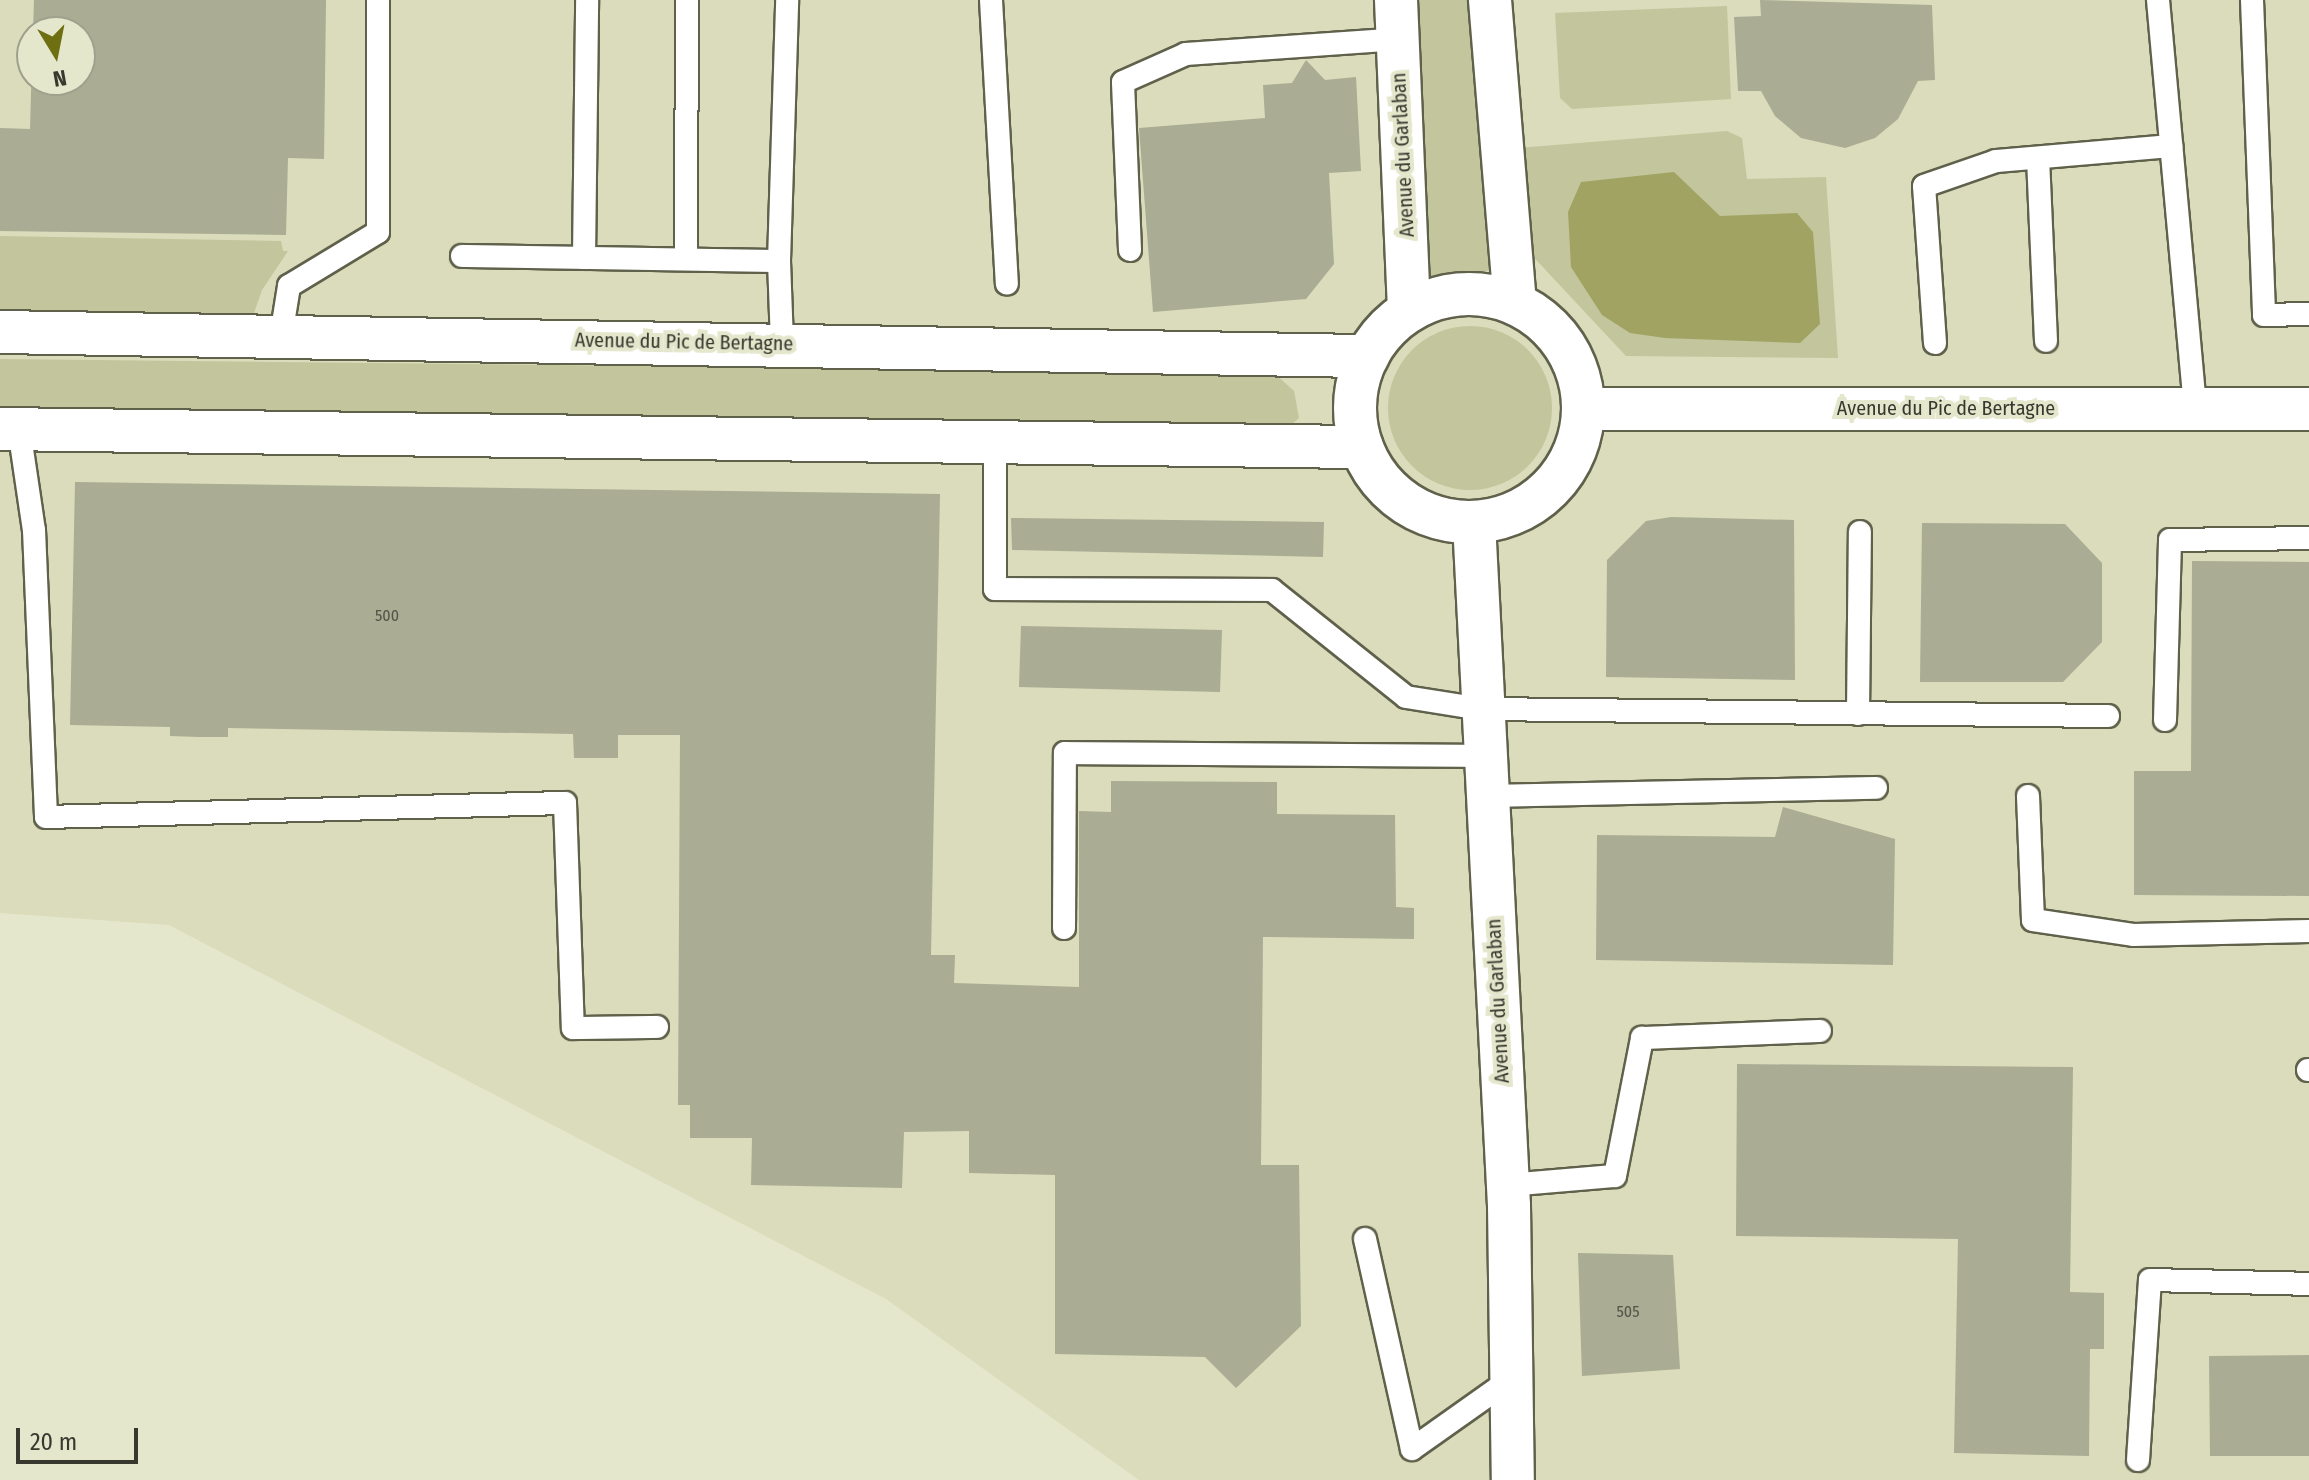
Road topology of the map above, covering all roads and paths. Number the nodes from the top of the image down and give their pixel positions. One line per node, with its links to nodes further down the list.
1 (378, 0): 22 (lane)
2 (587, 0): 14 (lane)
3 (687, 0): 15 (lane)
4 (787, 0): 16 (lane)
5 (991, 0): 17 (lane)
6 (1490, 0): 18 (street)
7 (2158, 0): 10 (lane)
8 (2252, 0): 20 (lane)
9 (1397, 20): 12 (lane); 19 (street, Avenue du Garlaban)
10 (2171, 146): 11 (lane); 27 (lane)
11 (2038, 158): 23 (lane); 25 (lane)
12 (1130, 250)
13 (462, 256): 14 (lane)
14 (584, 258): 15 (lane)
15 (686, 259): 16 (lane)
16 (779, 261): 24 (lane)
17 (1007, 284)
18 (1515, 303): 19 (street); 28 (street)
19 (1409, 311): 26 (street)
20 (2309, 314)
21 (0, 332): 22 (street, Avenue du Pic de Bertagne)
22 (281, 336): 24 (street, Avenue du Pic de Bertagne)
23 (2046, 341)
24 (782, 343): 26 (street, Avenue du Pic de Bertagne)
25 (1935, 343)
26 (1368, 356): 32 (street)
27 (2195, 406): 28 (street, Avenue du Pic de Bertagne); 29 (street, Avenue du Pic de Bertagne)
28 (1584, 409): 33 (street)
29 (2309, 409)
30 (9, 429): 31 (street); 45 (lane)
31 (995, 446): 32 (street); 36 (lane)
32 (1362, 447): 33 (street)
33 (1474, 522): 36 (street, Avenue du Garlaban)
34 (1860, 532): 37 (lane)
35 (2309, 538): 39 (lane)
36 (1482, 709): 37 (lane); 40 (street, Avenue du Garlaban)
37 (1858, 714): 38 (lane)
38 (2108, 716)
39 (2165, 720)
40 (1486, 776): 41 (lane); 43 (lane); 47 (street, Avenue du Garlaban)
41 (1876, 788)
42 (2028, 796): 44 (lane)
43 (1064, 928)
44 (2309, 931)
45 (657, 1027)
46 (1820, 1031): 47 (lane)
47 (1507, 1185): 50 (street, Avenue du Garlaban)
48 (1365, 1239): 50 (lane)
49 (2309, 1284): 51 (lane)
50 (1511, 1379): 52 (street, Avenue du Garlaban)
51 (2138, 1460)
52 (1513, 1480)

